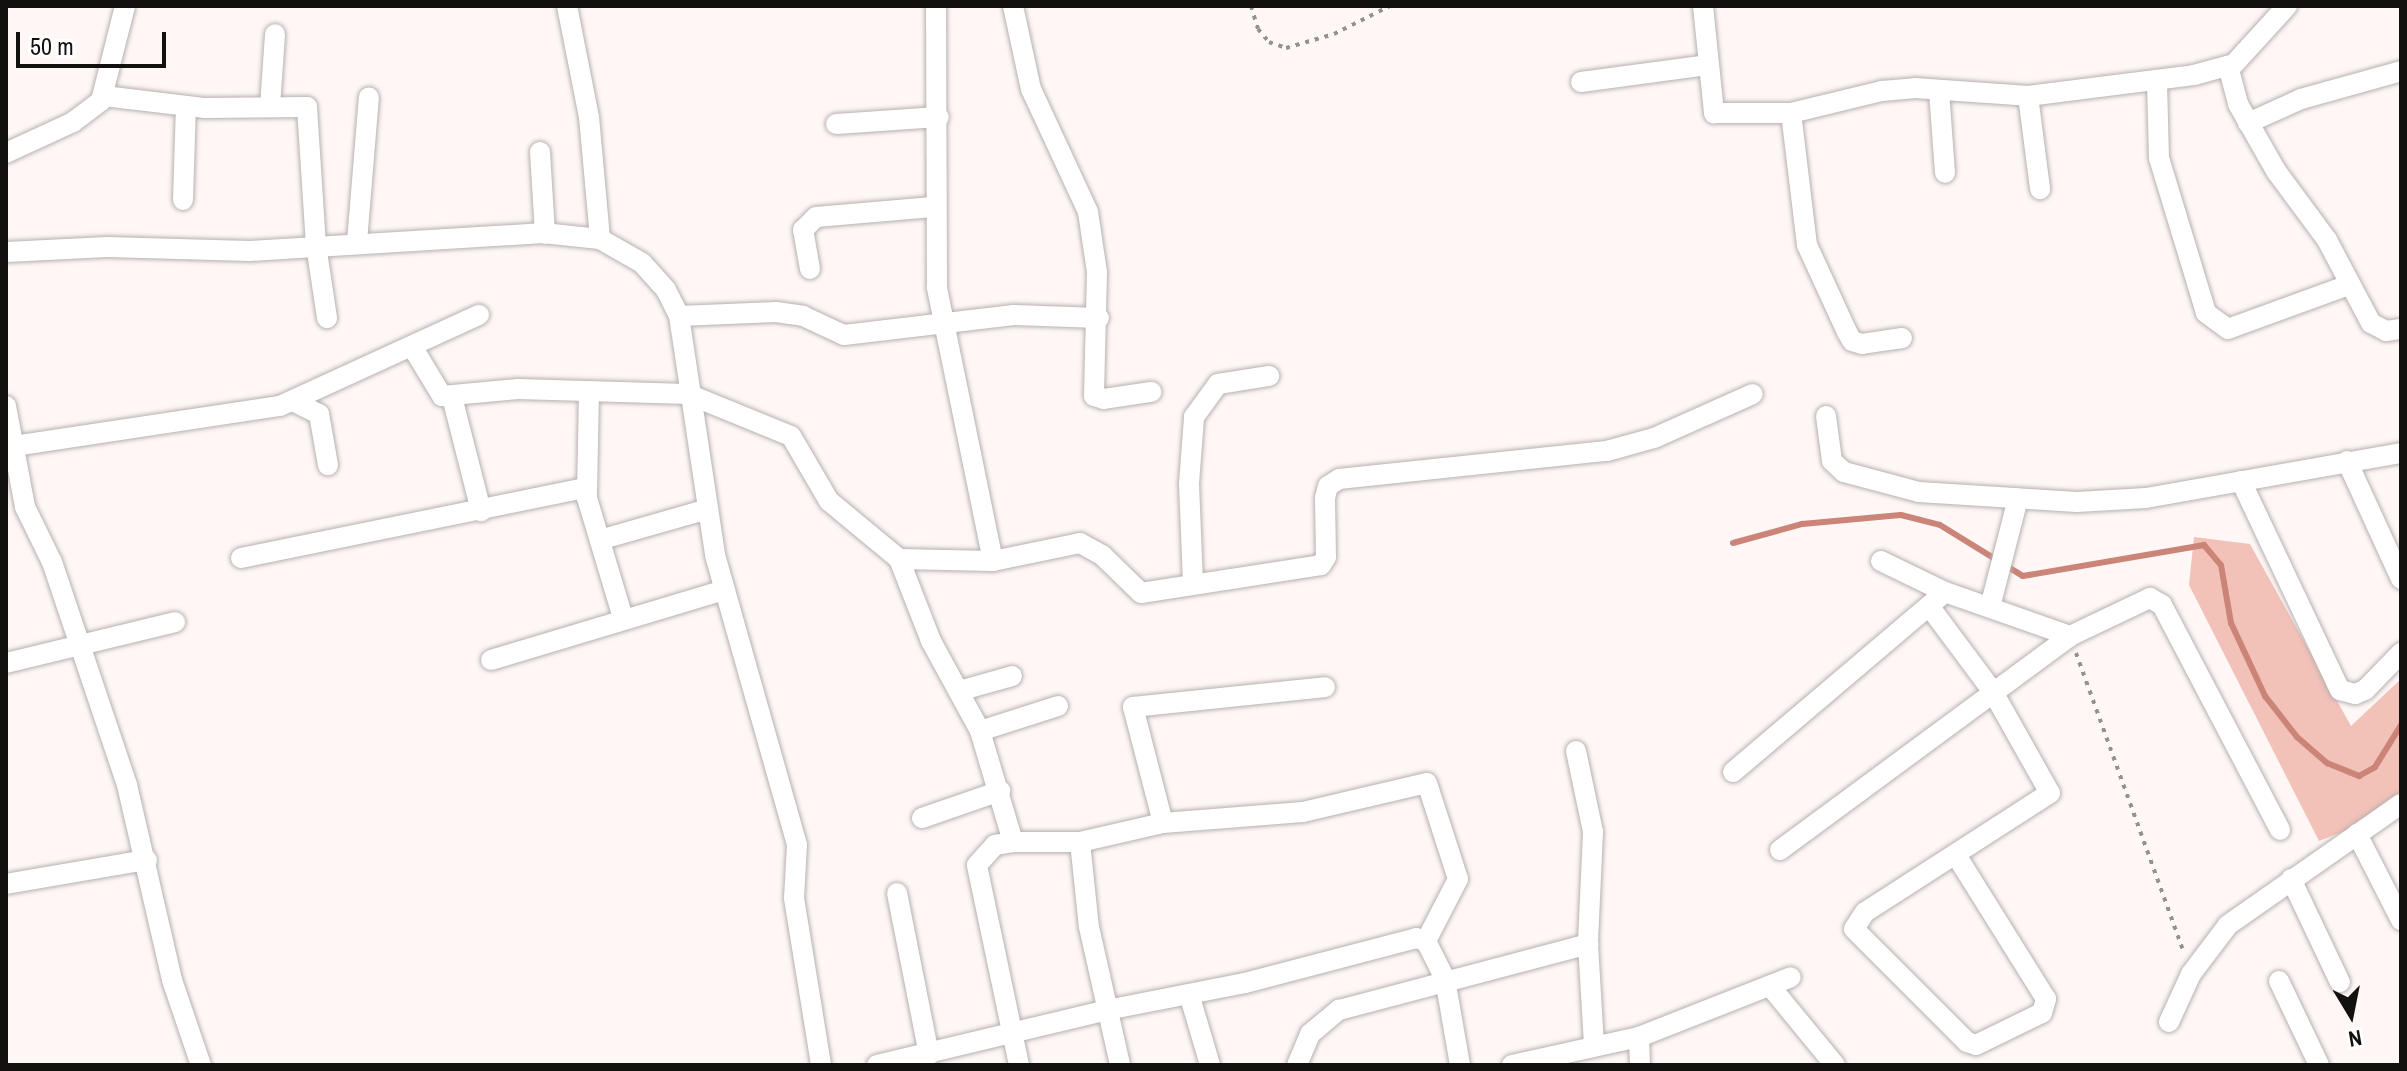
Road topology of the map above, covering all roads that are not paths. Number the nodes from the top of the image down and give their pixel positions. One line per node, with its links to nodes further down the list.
1 (125, 6): 14 (street)
2 (567, 6): 30 (street)
3 (936, 6): 20 (street)
4 (1013, 6): 39 (street)
5 (1703, 6): 8 (street)
6 (2287, 6): 9 (street)
7 (275, 34): 18 (street)
8 (1709, 65): 11 (street); 19 (street)
9 (2228, 66): 12 (street); 21 (street)
10 (2401, 71): 21 (street)
11 (1581, 82)
12 (2157, 82): 15 (street); 35 (street)
13 (1939, 91): 15 (street); 19 (street); 25 (street)
14 (104, 96): 17 (street); 24 (street)
15 (2028, 96): 26 (street)
16 (369, 97): 31 (street)
17 (186, 106): 18 (street); 27 (street)
18 (270, 106): 32 (street)
19 (1791, 113): 42 (street)
20 (939, 117): 22 (street); 28 (street)
21 (2248, 123): 35 (street)
22 (836, 124)
23 (540, 152): 29 (street)
24 (6, 153)
25 (1945, 173)
26 (2040, 189)
27 (183, 200)
28 (933, 207): 34 (street); 40 (street)
29 (545, 234): 30 (street); 31 (street)
30 (600, 239): 37 (street)
31 (357, 242): 32 (street)
32 (316, 245): 33 (street); 38 (street)
33 (6, 252)
34 (810, 269)
35 (2349, 285): 41 (street)
36 (479, 315): 43 (street)
37 (679, 316): 40 (street); 47 (street)
38 (327, 318)
39 (1099, 318): 40 (street); 46 (street)
40 (943, 324): 65 (street)
41 (2401, 329)
42 (1902, 338)
43 (413, 348): 49 (street); 50 (street)
44 (1269, 376): 68 (street)
45 (589, 391): 47 (street); 49 (street); 58 (street)
46 (1151, 392)
47 (688, 394): 60 (street); 64 (street)
48 (1753, 394): 68 (street)
49 (452, 397): 61 (street)
50 (293, 401): 53 (street); 56 (street)
51 (6, 406): 53 (street)
52 (1826, 416): 59 (street)
53 (10, 435): 75 (street)
54 (2401, 453): 55 (street)
55 (2347, 461): 57 (street); 67 (street)
56 (328, 465)
57 (2241, 481): 59 (street); 76 (street)
58 (586, 488): 61 (street); 62 (street)
59 (2016, 505): 71 (street)
60 (705, 510): 62 (street); 69 (street)
61 (481, 511): 63 (street)
62 (603, 539): 72 (street)
63 (241, 558)
64 (899, 559): 65 (street); 81 (street)
65 (993, 561): 68 (street)
66 (1881, 561): 70 (street)
67 (2401, 579)
68 (1193, 583)
69 (725, 590): 72 (street); 118 (street)
70 (1937, 599): 71 (street); 82 (street); 86 (street)
71 (1992, 600): 74 (street)
72 (623, 618): 77 (street)
73 (175, 622): 75 (street)
74 (2070, 636): 82 (street); 91 (street)
75 (82, 647): 78 (street); 97 (street)
76 (2401, 653)
77 (491, 660)
78 (6, 663)
79 (1012, 676): 81 (street)
80 (1325, 687): 90 (street)
81 (959, 691): 84 (street)
82 (1993, 692): 95 (street); 96 (street)
83 (1058, 706): 84 (street)
84 (980, 731): 87 (street)
85 (1576, 751): 104 (street)
86 (1733, 772)
87 (1000, 791): 89 (street); 93 (street)
88 (2401, 804): 92 (street)
89 (922, 818)
90 (1163, 823): 94 (street); 103 (street)
91 (2280, 830)
92 (2357, 834): 98 (street); 100 (street)
93 (1013, 842): 94 (street); 113 (street)
94 (1080, 842): 111 (street)
95 (1780, 850)
96 (1956, 855): 96 (street)
97 (147, 860): 99 (street); 117 (street)
98 (2291, 879): 108 (street); 112 (street)
99 (6, 884)
100 (2394, 886): 102 (street)
101 (897, 893): 116 (street)
102 (2401, 920)
103 (1426, 941): 106 (street); 110 (street)
104 (1588, 944): 106 (street); 115 (street)
105 (1791, 977): 109 (street)
106 (1445, 979): 123 (street); 124 (street)
107 (2279, 981): 128 (street)
108 (2340, 982)
109 (1770, 986): 114 (street); 127 (street)
110 (1189, 994): 111 (street); 122 (street)
111 (1107, 1010): 113 (street); 121 (street)
112 (2169, 1022)
113 (1014, 1032): 116 (street); 120 (street)
114 (1639, 1037): 115 (street); 126 (street)
115 (1594, 1045): 125 (street)
116 (929, 1055): 119 (street)
117 (201, 1065)
118 (821, 1065)
119 (877, 1065)
120 (1019, 1065)
121 (1120, 1065)
122 (1210, 1065)
123 (1297, 1065)
124 (1460, 1065)
125 (1512, 1065)
126 (1640, 1065)
127 (1835, 1065)
128 (2319, 1065)

